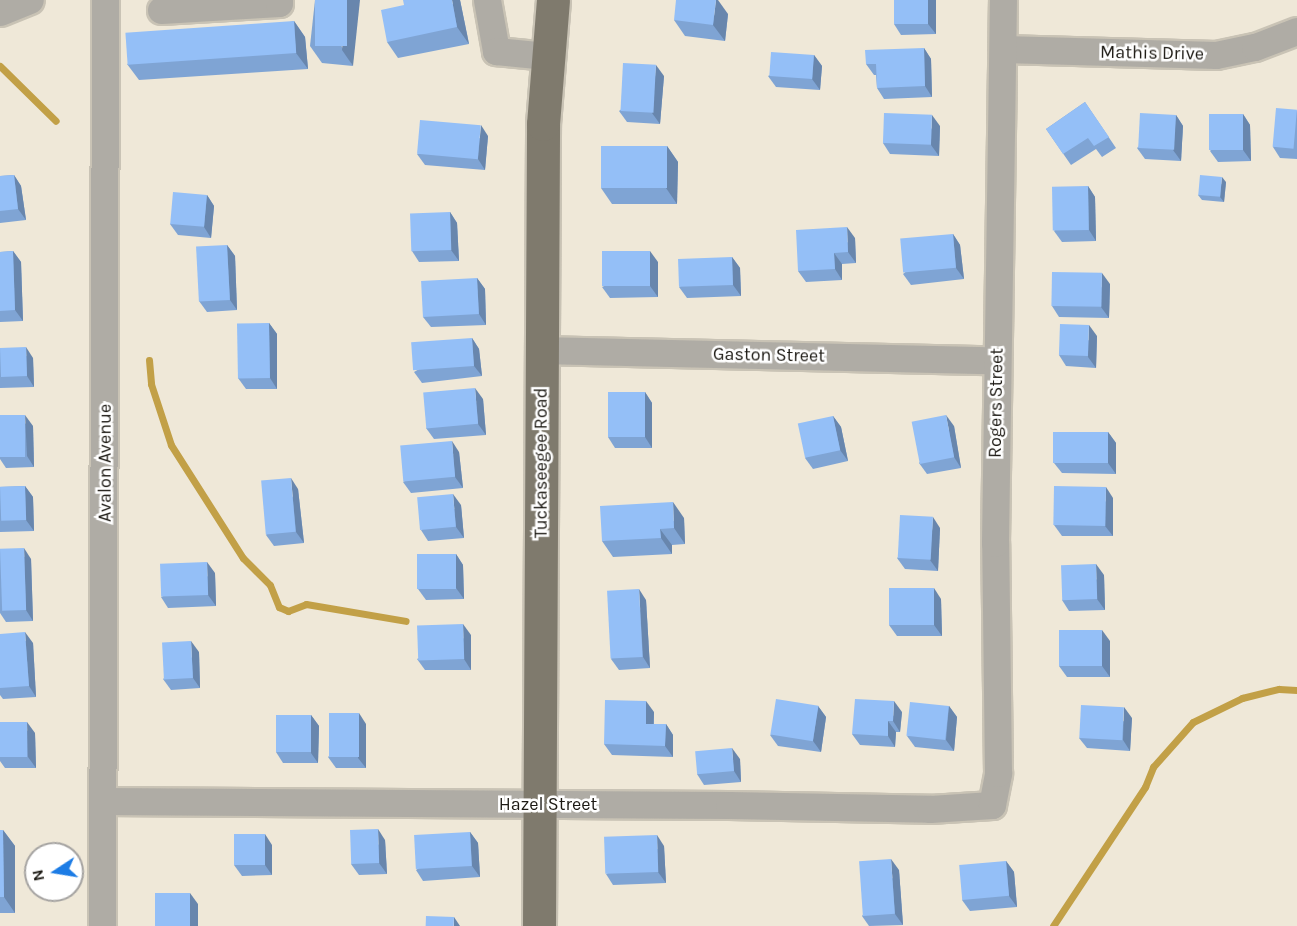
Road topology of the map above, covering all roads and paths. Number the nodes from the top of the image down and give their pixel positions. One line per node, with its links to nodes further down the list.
1 (30, 0): 8 (street)
2 (105, 0): 14 (street, Avalon Avenue)
3 (279, 0): 7 (street)
4 (487, 0): 11 (street)
5 (553, 0): 11 (main road, Tuckaseegee Road)
6 (1003, 0): 10 (street, Rogers Street)
7 (161, 10)
8 (0, 12)
9 (1297, 31): 10 (street, Mathis Drive)
10 (1002, 49): 13 (street, Rogers Street)
11 (547, 56): 12 (main road, Tuckaseegee Road)
12 (542, 351): 13 (street, Gaston Street); 15 (main road, Tuckaseegee Road)
13 (997, 360): 16 (street, Rogers Street)
14 (103, 801): 15 (street, Hazel Street); 17 (street, Avalon Avenue)
15 (540, 803): 16 (street, Hazel Street); 18 (main road, Tuckaseegee Road)
16 (992, 806)
17 (102, 926)
18 (539, 926)

